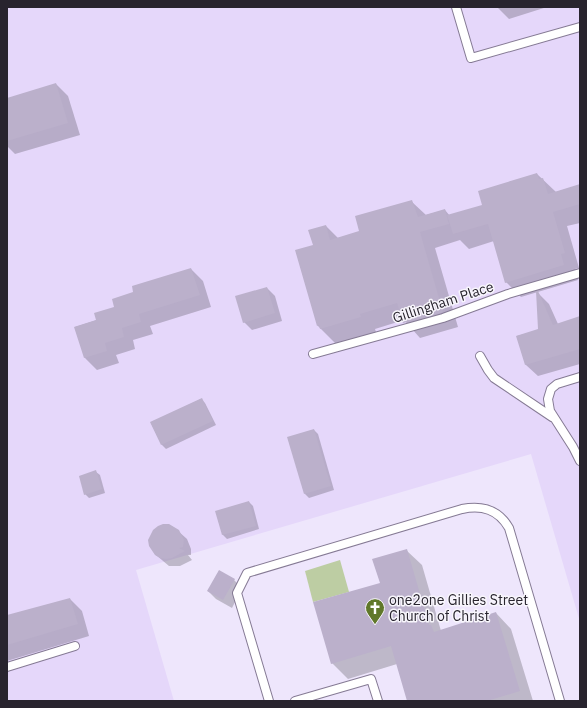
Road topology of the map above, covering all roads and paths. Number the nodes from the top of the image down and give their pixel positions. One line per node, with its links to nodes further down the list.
1 (456, 7): 2 (lane)
2 (580, 27)
3 (580, 273): 4 (lane, Gillingham Place)
4 (313, 354)
5 (480, 356): 7 (lane)
6 (580, 377): 7 (lane)
7 (554, 418): 8 (lane)
8 (580, 461)
9 (75, 646): 10 (lane)
10 (7, 667)
11 (268, 701): 14 (lane)
12 (295, 701): 13 (lane)
13 (378, 701)
14 (560, 701)

